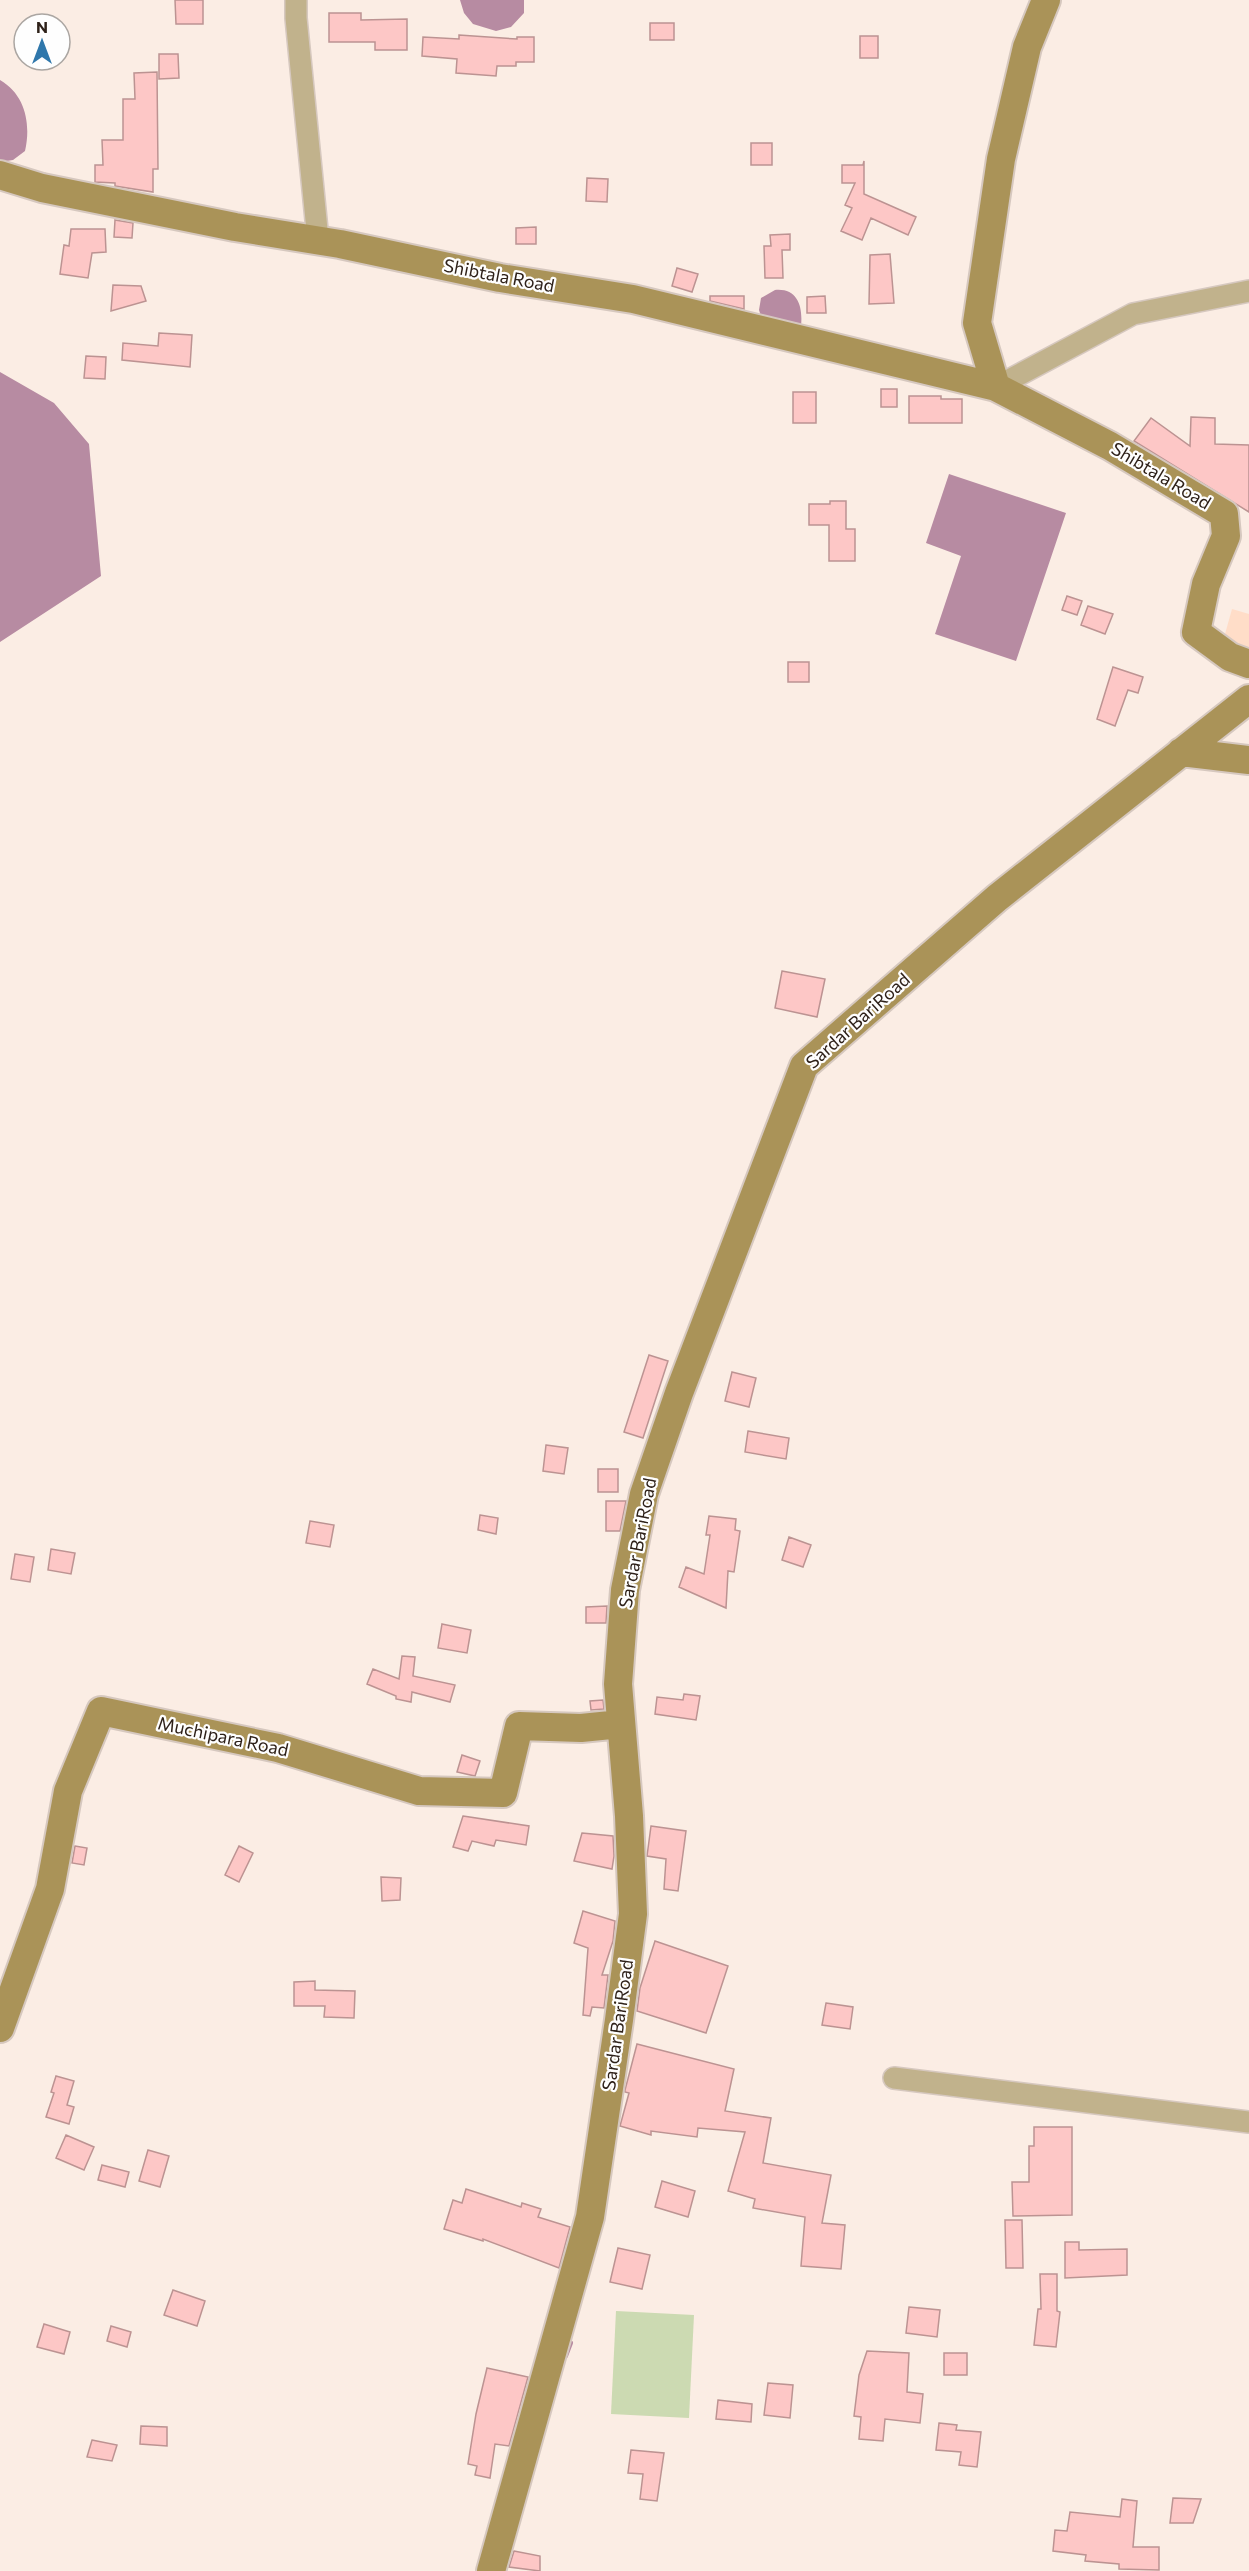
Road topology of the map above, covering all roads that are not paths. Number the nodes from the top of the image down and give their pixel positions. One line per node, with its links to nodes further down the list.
1 (296, 0): 4 (street)
2 (1046, 0): 6 (street)
3 (0, 175): 4 (street, Shibtala Road)
4 (318, 240): 6 (street, Shibtala Road)
5 (1249, 291): 6 (street)
6 (996, 387): 7 (street, Shibtala Road)
7 (1249, 664)
8 (1249, 699): 9 (street, Sardar BariRoad)
9 (1181, 752): 10 (street); 11 (street, Sardar BariRoad)
10 (1249, 760)
11 (621, 1724): 12 (street, Muchipara Road); 15 (street, Sardar BariRoad)
12 (0, 2028)
13 (894, 2078): 14 (street)
14 (1249, 2122)
15 (491, 2571)

